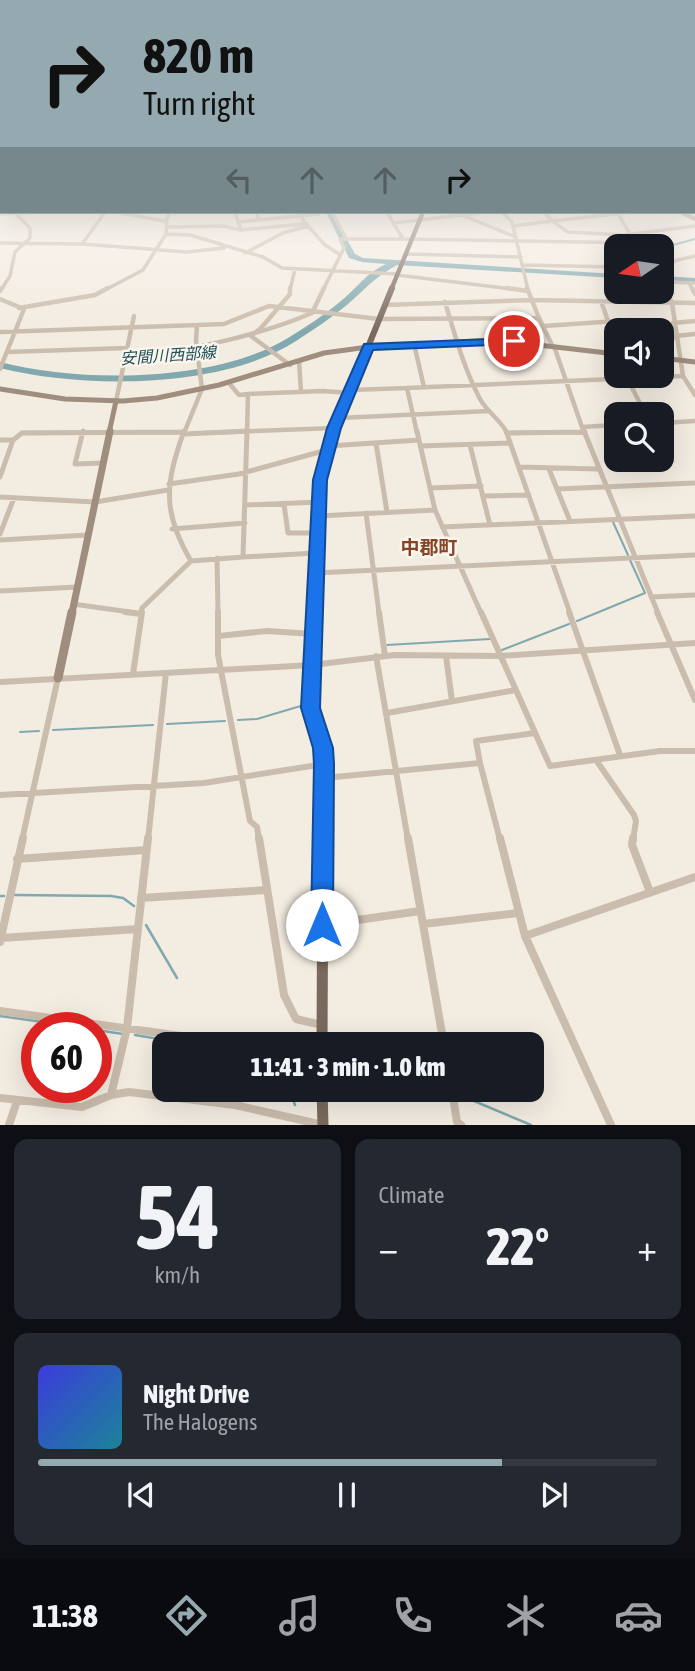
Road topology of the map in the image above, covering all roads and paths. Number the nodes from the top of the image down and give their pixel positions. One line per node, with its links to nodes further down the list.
1 (30, 228): 24 (street)
2 (93, 228): 26 (street)
3 (167, 228): 17 (street)
4 (234, 228): 16 (street)
5 (261, 228): 16 (street)
6 (297, 228): 29 (street)
7 (310, 228): 30 (street)
8 (340, 228): 19 (street)
9 (398, 228): 20 (street)
10 (416, 228): 21 (main road)
11 (491, 228): 22 (street)
12 (514, 228): 22 (street)
13 (563, 228): 18 (street)
14 (627, 228): 18 (street)
15 (675, 228): 18 (street)
16 (241, 230)
17 (166, 234): 27 (street); 28 (street)
18 (630, 234)
19 (344, 238): 20 (street); 30 (street)
20 (403, 239): 21 (street)
21 (412, 239): 22 (street); 31 (main road)
22 (517, 239): 25 (street); 33 (street)
23 (0, 243): 24 (street)
24 (24, 243): 26 (street); 42 (street)
25 (604, 243)
26 (82, 244): 28 (street)
27 (225, 248): 28 (street); 29 (street)
28 (156, 249): 54 (street)
29 (244, 253): 36 (street)
30 (339, 254): 39 (street)
31 (407, 254): 33 (street); 37 (main road)
32 (695, 256): 34 (street)
33 (521, 257): 38 (street)
34 (674, 261)
35 (604, 267): 38 (street)
36 (295, 269): 39 (street); 53 (street)
37 (400, 269): 39 (street); 43 (street); 52 (main road)
38 (524, 269): 43 (street)
39 (331, 271): 55 (street)
40 (674, 282): 41 (street)
41 (692, 283): 44 (street)
42 (0, 290)
43 (528, 291): 46 (street)
44 (695, 294)
45 (0, 299): 54 (street)
46 (531, 300): 47 (street); 49 (street); 58 (street)
47 (601, 301): 48 (street); 59 (street)
48 (604, 301)
49 (445, 302): 52 (street); 57 (street)
50 (674, 303): 51 (street)
51 (695, 303)
52 (385, 305): 60 (main road)
53 (278, 306): 55 (street); 64 (street); 71 (street)
54 (19, 308): 68 (street)
55 (315, 311): 60 (street); 71 (street)
56 (134, 316): 66 (street)
57 (450, 318): 58 (street); 60 (street); 73 (street)
58 (539, 318): 65 (street)
59 (607, 318)
60 (379, 319): 75 (main road)
61 (695, 321): 63 (street)
62 (604, 323): 65 (street)
63 (674, 323)
64 (197, 325): 66 (street); 78 (street)
65 (544, 326): 76 (street)
66 (131, 327): 68 (street); 77 (street)
67 (674, 328): 72 (street)
68 (16, 331): 69 (street); 79 (street)
69 (0, 332)
70 (695, 334): 72 (street)
71 (251, 336): 78 (street); 86 (street)
72 (676, 337): 83 (street)
73 (457, 342): 74 (street); 76 (street); 93 (street)
74 (414, 344): 75 (street); 94 (street)
75 (368, 346): 84 (street); 99 (main road)
76 (553, 346): 80 (street); 91 (street)
77 (126, 348): 79 (street); 82 (street)
78 (197, 349): 82 (street); 97 (street)
79 (7, 352): 87 (street)
80 (604, 352)
81 (674, 359): 83 (street)
82 (123, 360): 102 (street)
83 (679, 360): 85 (street); 89 (street)
84 (299, 361): 86 (street); 98 (street)
85 (695, 362)
86 (290, 365): 92 (street)
87 (1, 367)
88 (674, 376): 89 (street)
89 (683, 376): 101 (street)
90 (604, 378): 91 (street)
91 (565, 381): 93 (street); 110 (street)
92 (229, 383): 97 (street); 100 (street)
93 (472, 385): 94 (street); 103 (street)
94 (424, 387): 96 (street)
95 (0, 388): 102 (street)
96 (407, 388): 99 (street); 104 (street)
97 (202, 390): 102 (street); 114 (street)
98 (302, 392): 99 (street); 100 (street)
99 (350, 392): 105 (main road)
100 (248, 394): 113 (street)
101 (695, 395)
102 (116, 401): 112 (street)
103 (489, 411): 104 (street); 115 (street)
104 (413, 414): 105 (street); 119 (street)
105 (339, 418): 109 (main road)
106 (695, 421): 107 (street)
107 (674, 422)
108 (604, 427): 110 (street)
109 (334, 428): 113 (street); 122 (main road)
110 (584, 430): 115 (street); 126 (street)
111 (83, 431): 112 (street); 117 (street); 123 (street)
112 (110, 432): 114 (street); 123 (street)
113 (247, 432): 114 (street); 127 (street)
114 (183, 433): 131 (street)
115 (506, 433): 120 (street)
116 (0, 440): 117 (street)
117 (13, 440): 128 (street)
118 (376, 443): 119 (street); 122 (street); 144 (street)
119 (419, 443): 121 (street); 133 (street)
120 (510, 443): 121 (street); 124 (street)
121 (470, 445): 130 (street)
122 (328, 448): 127 (street); 140 (main road)
123 (103, 463): 139 (street)
124 (520, 467): 125 (street); 135 (street)
125 (550, 468): 126 (street); 134 (street)
126 (597, 469): 132 (street)
127 (246, 472): 131 (street); 142 (street)
128 (0, 477)
129 (695, 483): 132 (street)
130 (481, 486): 133 (street); 136 (street)
131 (169, 487): 139 (street); 154 (street)
132 (605, 487): 134 (street); 148 (street)
133 (430, 488): 143 (street)
134 (557, 489): 149 (street)
135 (529, 495): 136 (street); 150 (street)
136 (483, 496): 152 (street)
137 (0, 497): 138 (street)
138 (14, 498): 139 (street); 156 (street)
139 (95, 502): 157 (street)
140 (319, 502): 141 (street); 146 (main road)
141 (284, 503): 142 (street); 155 (street)
142 (245, 505): 151 (street)
143 (435, 510): 144 (street); 153 (street)
144 (387, 512): 145 (street)
145 (366, 513): 146 (street); 167 (street)
146 (318, 516): 155 (main road)
147 (695, 516): 148 (street)
148 (618, 519): 149 (street); 162 (street)
149 (570, 521): 150 (street)
150 (538, 522): 152 (street); 165 (street)
151 (245, 523): 154 (street); 161 (street)
152 (490, 524): 153 (street)
153 (442, 527): 166 (street)
154 (172, 529): 164 (street)
155 (317, 533): 159 (main road)
156 (0, 534)
157 (88, 535): 158 (street); 169 (street)
158 (0, 540)
159 (316, 553): 161 (street); 168 (main road)
160 (695, 555): 162 (street)
161 (243, 556): 163 (street)
162 (634, 557): 165 (street); 172 (street)
163 (217, 558): 164 (street); 176 (street)
164 (191, 561): 174 (street)
165 (553, 562): 166 (street); 179 (street)
166 (459, 566): 167 (street); 183 (street)
167 (373, 571): 168 (street); 181 (street)
168 (315, 573): 175 (main road)
169 (77, 586): 170 (street); 173 (street)
170 (0, 591)
171 (695, 595): 172 (street)
172 (651, 597): 178 (street)
173 (73, 604): 174 (street); 188 (street)
174 (141, 614): 187 (street)
175 (313, 634): 176 (street); 184 (main road)
176 (218, 636): 185 (street)
177 (695, 643): 178 (street)
178 (672, 644): 179 (street); 191 (street)
179 (583, 650): 183 (street); 196 (street)
180 (376, 656): 181 (street); 184 (street); 193 (street)
181 (386, 656): 182 (street)
182 (446, 656): 183 (street); 192 (street)
183 (500, 656): 190 (street)
184 (312, 665): 185 (street); 199 (main road)
185 (220, 670): 186 (street); 201 (street)
186 (166, 673): 187 (street); 203 (street)
187 (133, 674): 188 (street)
188 (58, 678): 189 (street); 204 (street)
189 (0, 682)
190 (516, 690): 192 (street); 194 (street)
191 (695, 700)
192 (452, 701): 193 (street)
193 (387, 713): 200 (street)
194 (536, 733): 197 (street); 198 (street)
195 (695, 751): 196 (street)
196 (620, 755): 197 (street)
197 (596, 760): 210 (street)
198 (481, 763): 200 (street); 213 (street)
199 (324, 764): 201 (street); 202 (main road)
200 (397, 771): 202 (street); 212 (street)
201 (243, 777): 203 (street); 209 (street)
202 (324, 778): 215 (main road)
203 (153, 786): 204 (street); 206 (street)
204 (33, 793): 205 (street); 207 (street)
205 (0, 795)
206 (146, 850): 207 (street); 211 (street)
207 (18, 859): 218 (street)
208 (695, 877): 210 (street)
209 (266, 890): 211 (street); 220 (street)
210 (650, 892): 217 (street)
211 (141, 898): 216 (street)
212 (420, 911): 214 (street); 215 (street)
213 (518, 913): 214 (street); 217 (street)
214 (423, 924): 224 (street)
215 (322, 925): 220 (main road)
216 (138, 929): 218 (street); 221 (street)
217 (525, 936): 237 (street)
218 (0, 940)
219 (0, 1011): 221 (street)
220 (322, 1025): 223 (main road)
221 (127, 1028): 222 (street); 225 (street)
222 (155, 1032)
223 (322, 1032)
224 (442, 1032)
225 (112, 1091)
226 (112, 1095): 235 (street)
227 (0, 1098): 228 (street)
228 (17, 1101): 229 (street); 234 (street)
229 (21, 1101)
230 (322, 1102): 235 (main road)
231 (453, 1102): 236 (street)
232 (39, 1103): 233 (street)
233 (92, 1103)
234 (9, 1125)
235 (323, 1125)
236 (461, 1125)
237 (611, 1125)

